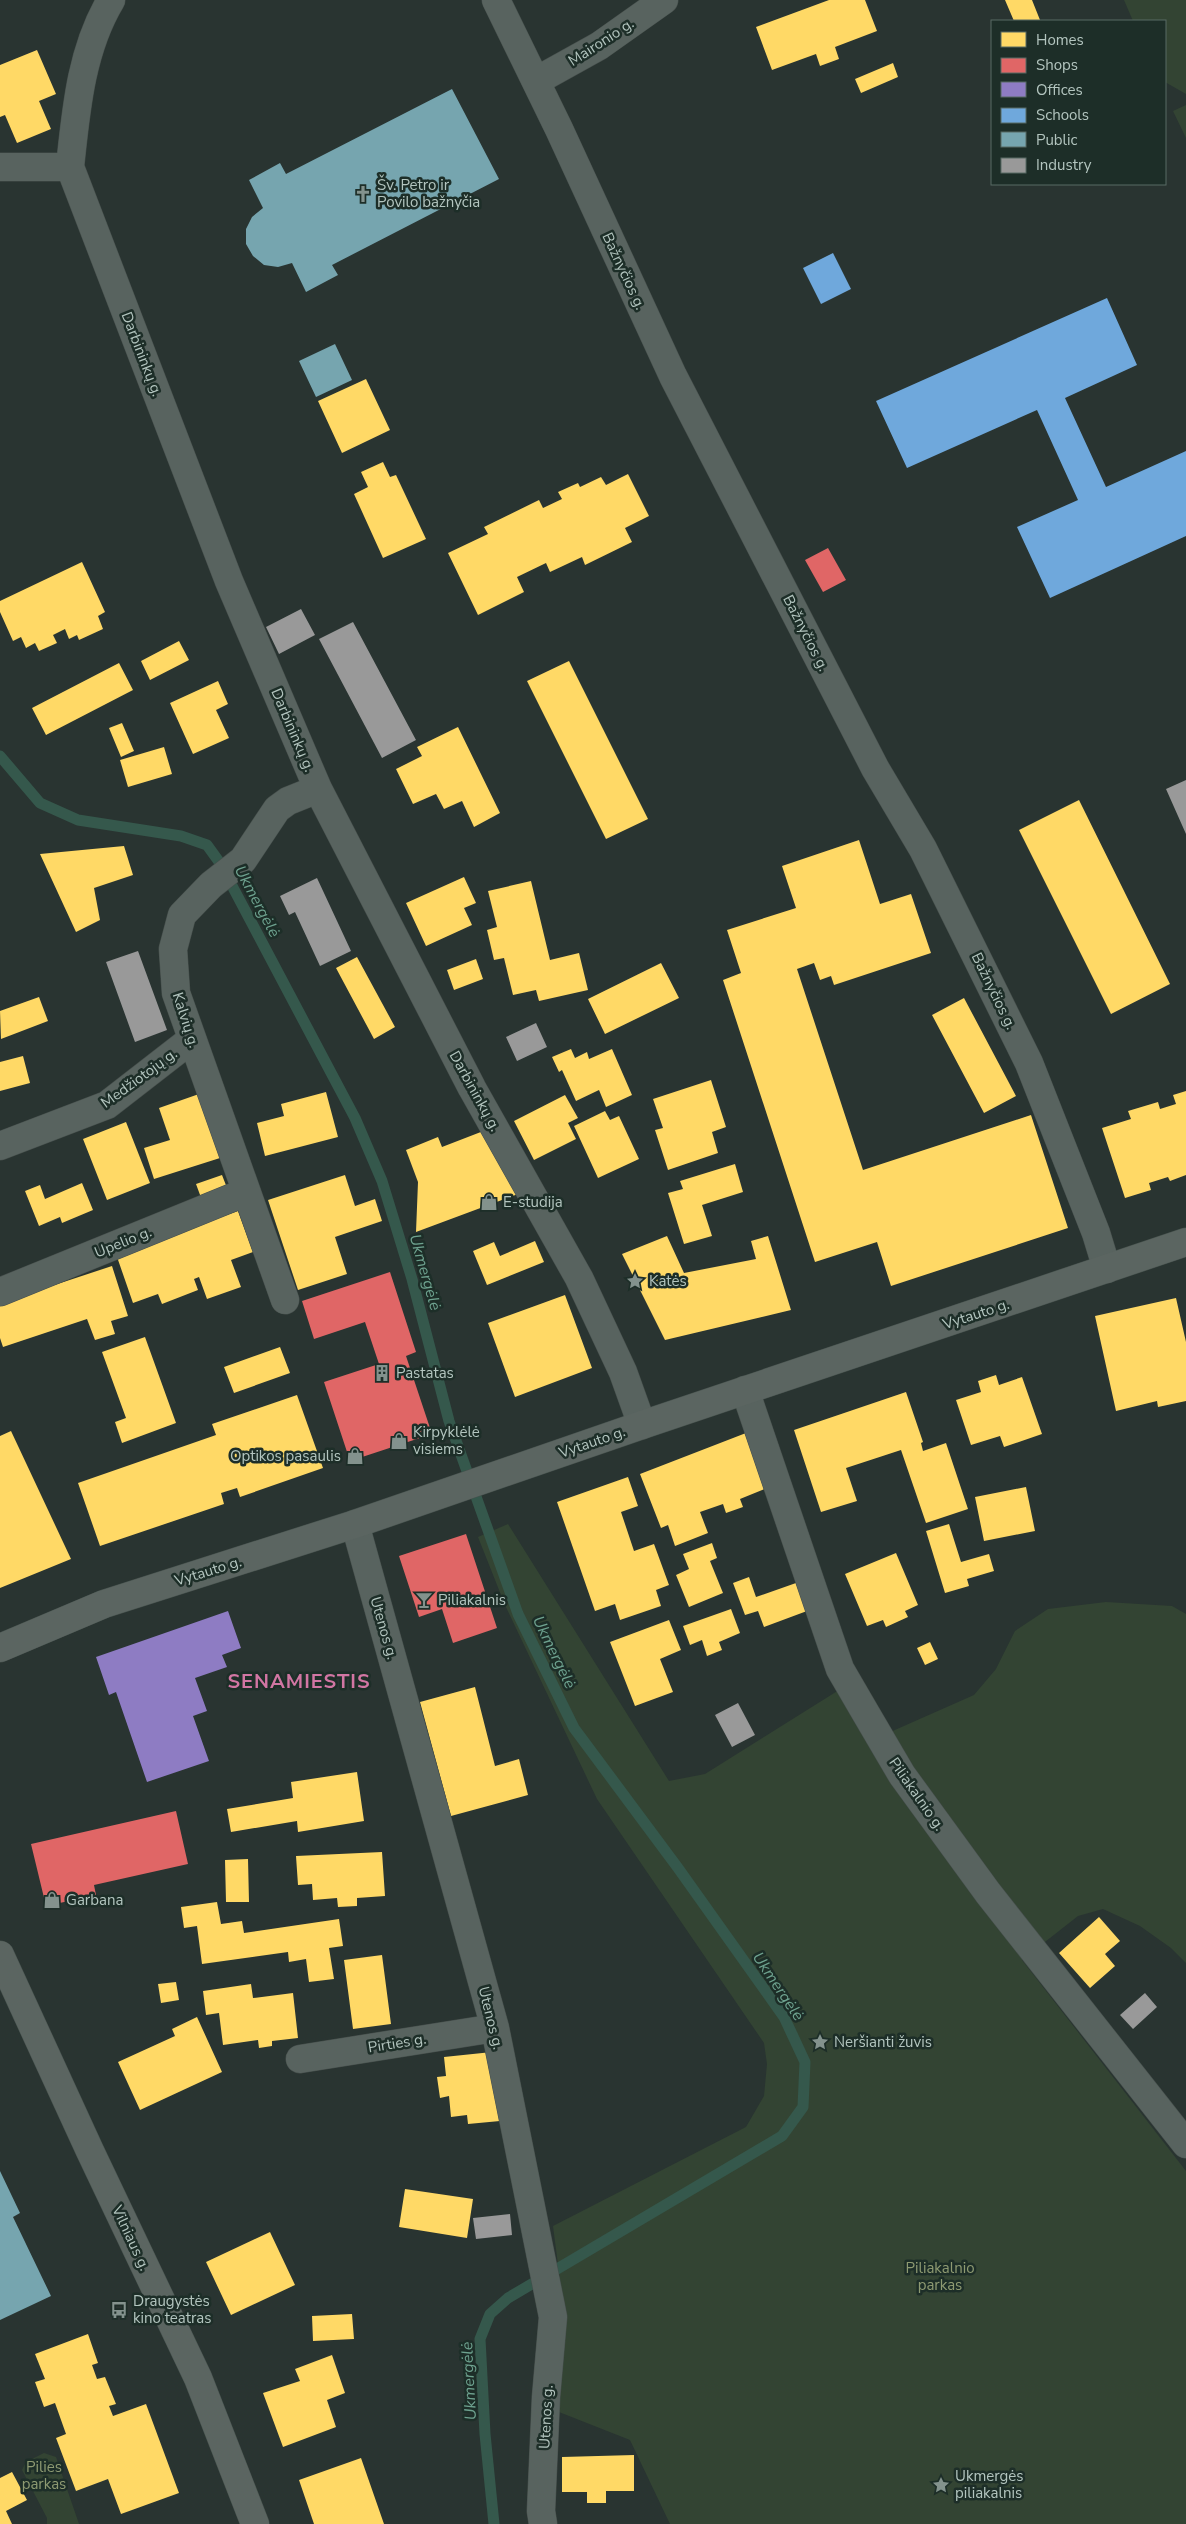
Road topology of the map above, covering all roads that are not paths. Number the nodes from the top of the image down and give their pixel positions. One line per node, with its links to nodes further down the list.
1 (111, 0): 6 (street, Darbininkų g.)
2 (496, 0): 4 (street, Bažnyčios g.)
3 (664, 0): 4 (street, Maironio g.)
4 (536, 81): 12 (street, Bažnyčios g.)
5 (0, 167): 6 (street)
6 (70, 167): 7 (street, Darbininkų g.)
7 (318, 789): 8 (street, Kalvių g.); 16 (street, Darbininkų g.)
8 (192, 1039): 9 (street, Medžiotojų g.); 10 (street, Kalvių g.)
9 (0, 1146)
10 (246, 1192): 13 (street, Upelio g.); 14 (street, Kalvių g.)
11 (1186, 1242): 12 (main road, Vytauto g.)
12 (1107, 1269): 15 (main road, Vytauto g.)
13 (0, 1292)
14 (285, 1300)
15 (744, 1390): 16 (main road, Vytauto g.); 22 (street, Piliakalnio g.)
16 (642, 1425): 17 (main road, Vytauto g.)
17 (355, 1524): 18 (main road, Vytauto g.); 20 (street, Utenos g.)
18 (0, 1648)
19 (0, 1955): 23 (main road, Vilniaus g.)
20 (495, 2028): 21 (street, Pirties g.); 24 (street, Utenos g.)
21 (300, 2059)
22 (1186, 2144)
23 (255, 2524)
24 (543, 2524)

